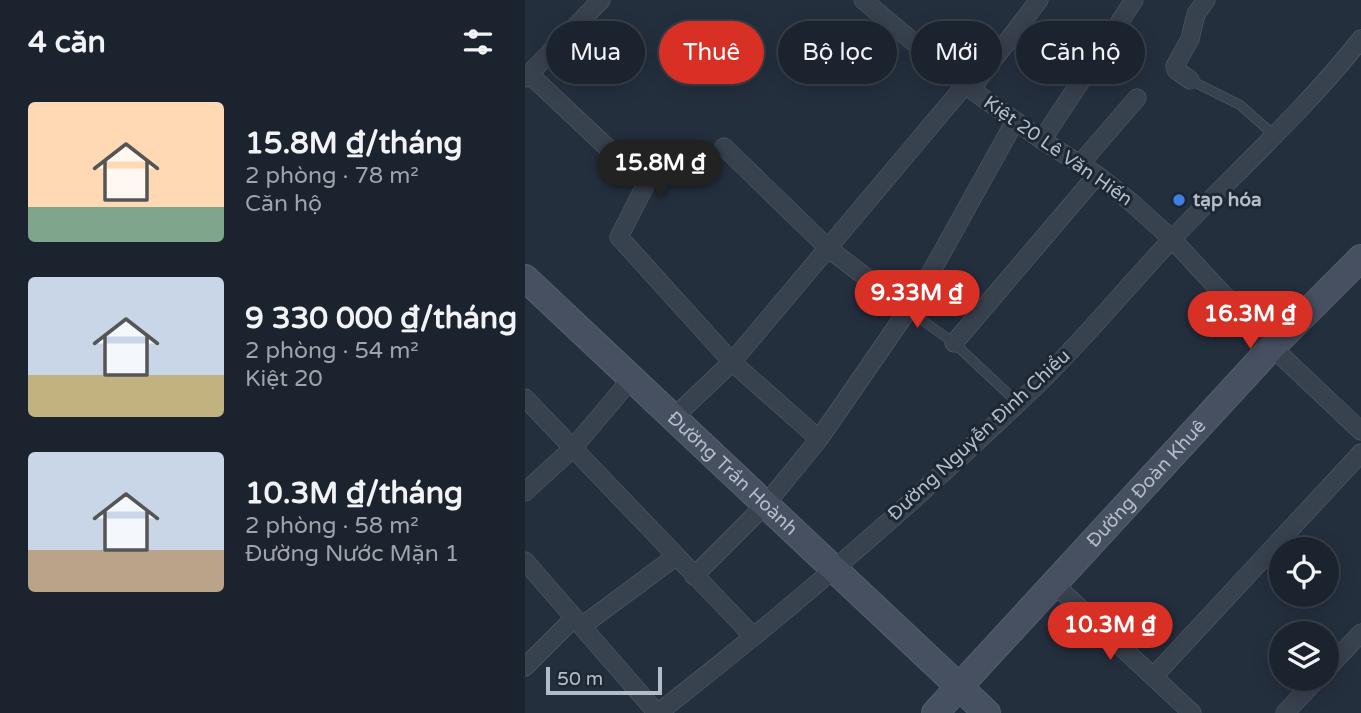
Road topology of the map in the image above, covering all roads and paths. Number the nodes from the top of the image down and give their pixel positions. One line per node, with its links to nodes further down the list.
1 (601, 0): 7 (street)
2 (1039, 0): 9 (street)
3 (1134, 0): 13 (street)
4 (1206, 0): 8 (street)
5 (866, 1): 9 (street, Kiệt 20 Lê Văn Hiến)
6 (1361, 39): 12 (street, Đường Nguyễn Đình Chiểu)
7 (527, 76): 24 (street)
8 (1191, 80): 12 (lane)
9 (968, 87): 11 (street, Kiệt 20 Lê Văn Hiến); 18 (street)
10 (1137, 98): 15 (street)
11 (1015, 121): 13 (street, Kiệt 20 Lê Văn Hiến); 21 (street)
12 (1274, 135): 17 (street, Đường Nguyễn Đình Chiểu)
13 (1042, 140): 15 (street, Kiệt 20 Lê Văn Hiến)
14 (725, 148): 18 (street)
15 (1080, 164): 16 (street, Kiệt 20 Lê Văn Hiến)
16 (1097, 175): 17 (street, Kiệt 20 Lê Văn Hiến); 22 (street)
17 (1172, 239): 23 (street, Kiệt 20 Lê Văn Hiến); 27 (street, Đường Nguyễn Đình Chiểu)
18 (828, 248): 21 (street); 24 (street)
19 (1361, 258): 23 (street, Đường Đoàn Khuê)
20 (525, 278): 25 (street, Đường Trần Hoành)
21 (908, 310): 22 (lane); 30 (street)
22 (954, 343): 27 (lane)
23 (1272, 347): 29 (street, Kiệt 20 Lê Văn Hiến); 39 (street, Đường Đoàn Khuê)
24 (732, 362): 28 (street); 30 (street)
25 (632, 379): 28 (street, Đường Trần Hoành); 31 (street)
26 (525, 398): 31 (street)
27 (1018, 403): 37 (street, Đường Nguyễn Đình Chiểu)
28 (673, 418): 34 (street, Đường Trần Hoành)
29 (1361, 431)
30 (819, 439): 34 (street)
31 (573, 448): 33 (street); 35 (street)
32 (1361, 453): 45 (street)
33 (525, 492)
34 (766, 504): 37 (street, Đường Trần Hoành); 38 (street)
35 (675, 557): 38 (street); 40 (street)
36 (525, 561): 40 (street)
37 (835, 569): 42 (street, Đường Nguyễn Đình Chiểu); 46 (street, Đường Trần Hoành)
38 (694, 576): 42 (street)
39 (1054, 584): 45 (street); 46 (street, Đường Đoàn Khuê)
40 (578, 622): 44 (street); 48 (street)
41 (1361, 633): 43 (street)
42 (754, 637): 48 (street, Đường Nguyễn Đình Chiểu)
43 (1339, 656)
44 (525, 667)
45 (1153, 677): 51 (street)
46 (958, 687): 49 (street, Đường Đoàn Khuê); 50 (street, Đường Trần Hoành)
47 (1306, 691): 52 (street)
48 (657, 713)
49 (935, 713)
50 (987, 713)
51 (1192, 713)
52 (1285, 713)

